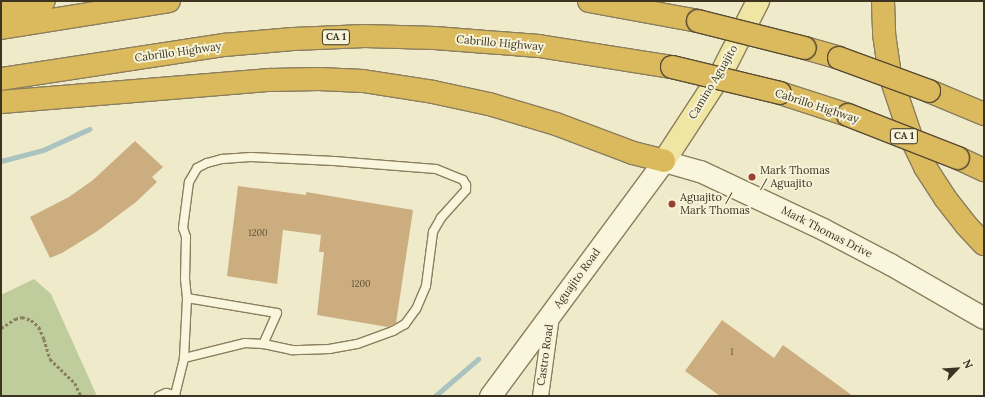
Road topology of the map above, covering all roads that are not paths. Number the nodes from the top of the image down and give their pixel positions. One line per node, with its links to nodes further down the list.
1 (44, 1): 6 (highway)
2 (169, 1): 7 (highway)
3 (589, 1): 10 (highway, bridge)
4 (758, 1): 11 (main road, Camino Aguajito)
5 (883, 1): 13 (highway)
6 (1, 12)
7 (1, 28)
8 (1, 79): 12 (highway, Cabrillo Highway / CA 1, bridge)
9 (1, 102): 11 (highway)
10 (984, 114)
11 (664, 160): 15 (street, Aguajito Road); 16 (street, Mark Thomas Drive)
12 (984, 170)
13 (984, 244)
14 (187, 298): 17 (lane); 17 (lane); 18 (lane)
15 (551, 315): 21 (street, Aguajito Road); 22 (street, Castro Road)
16 (984, 318)
17 (263, 344): 18 (lane)
18 (184, 358): 19 (lane)
19 (176, 395): 20 (lane)
20 (159, 396)
21 (490, 396)
22 (540, 396)

